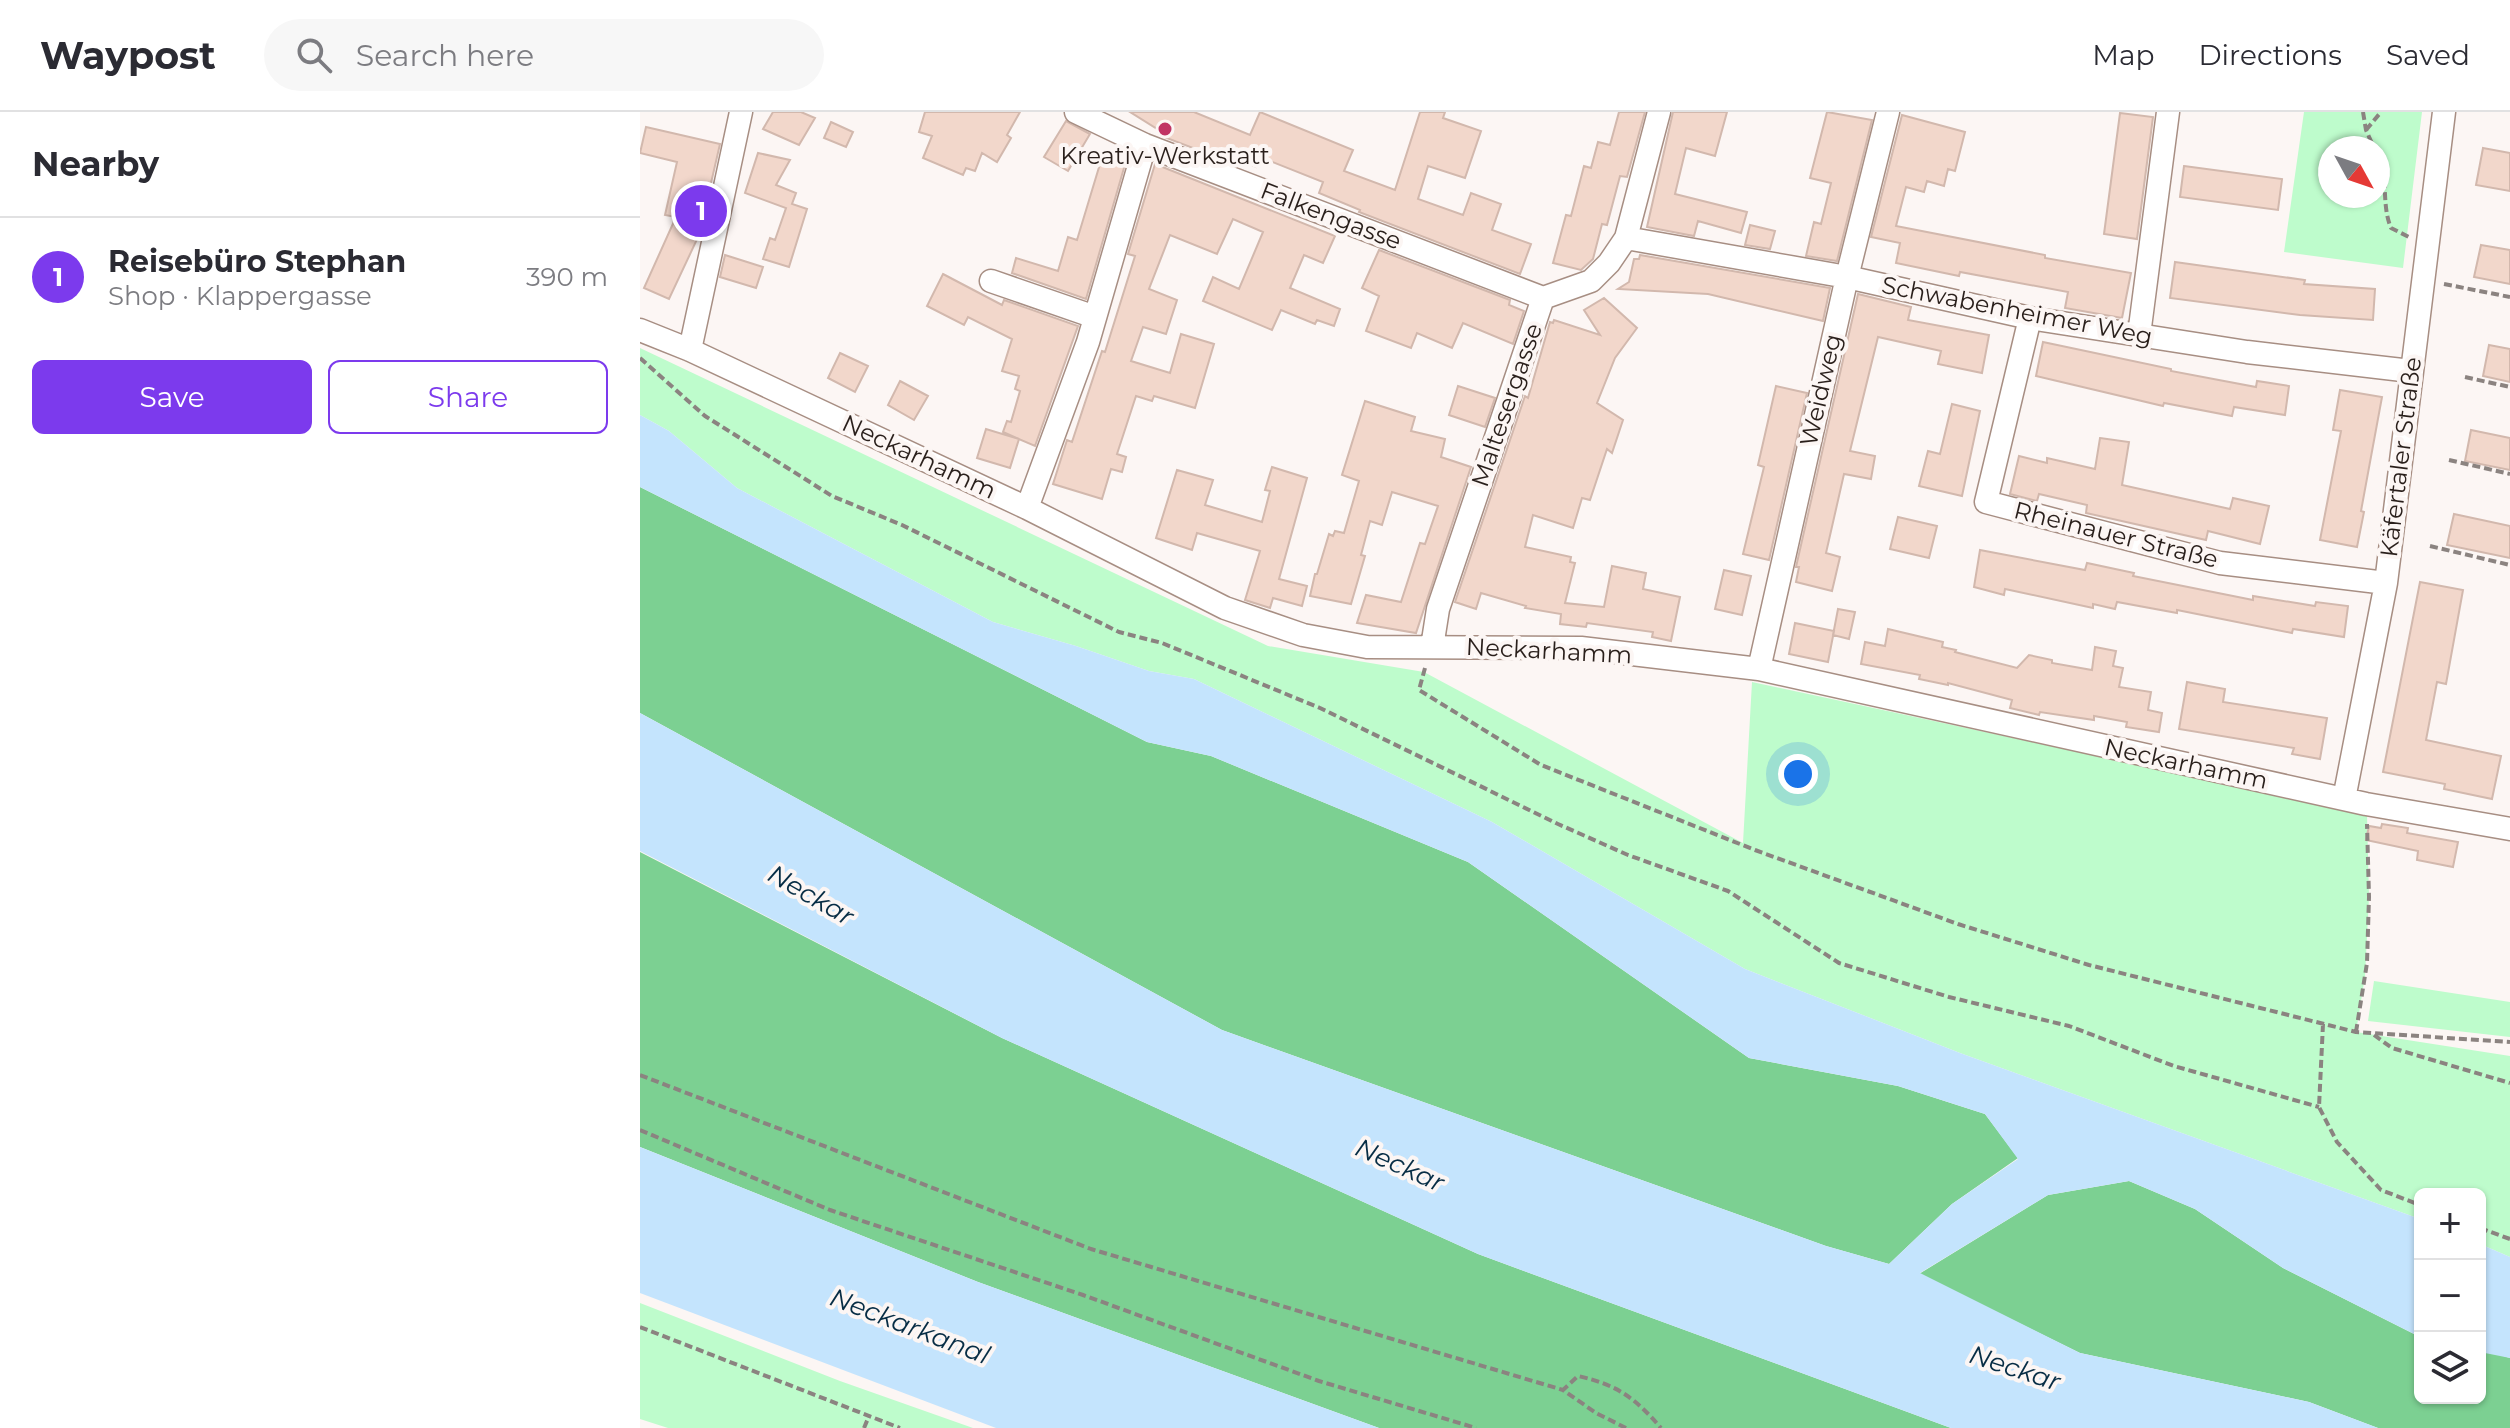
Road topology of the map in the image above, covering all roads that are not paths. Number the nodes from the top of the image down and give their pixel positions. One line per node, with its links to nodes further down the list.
1 (741, 112): 16 (street)
2 (1076, 112): 7 (street, Falkengasse)
3 (1659, 112): 8 (street, Maltesergasse)
4 (1888, 112): 9 (street, Weidweg)
5 (2168, 112): 15 (street)
6 (2444, 112): 17 (street, Käfertaler Straße)
7 (1145, 145): 11 (street, Falkengasse); 12 (street)
8 (1626, 238): 9 (street, Schwabenheimer Weg); 11 (street, Maltesergasse)
9 (1847, 277): 13 (street, Schwabenheimer Weg); 21 (street, Weidweg)
10 (991, 281): 12 (street)
11 (1543, 298): 20 (street, Maltesergasse)
12 (1095, 317): 18 (street)
13 (2030, 318): 15 (street, Schwabenheimer Weg); 19 (street, Rheinauer Straße)
14 (640, 330): 16 (street, Neckarhamm)
15 (2139, 335): 17 (street, Schwabenheimer Weg)
16 (690, 350): 18 (street, Neckarhamm)
17 (2411, 371): 19 (street, Käfertaler Straße)
18 (1027, 508): 20 (street, Neckarhamm)
19 (2386, 583): 22 (street, Käfertaler Straße)
20 (1432, 647): 21 (street, Neckarhamm)
21 (1759, 669): 22 (street, Neckarhamm)
22 (2344, 799): 23 (street, Neckarhamm)
23 (2510, 829)

